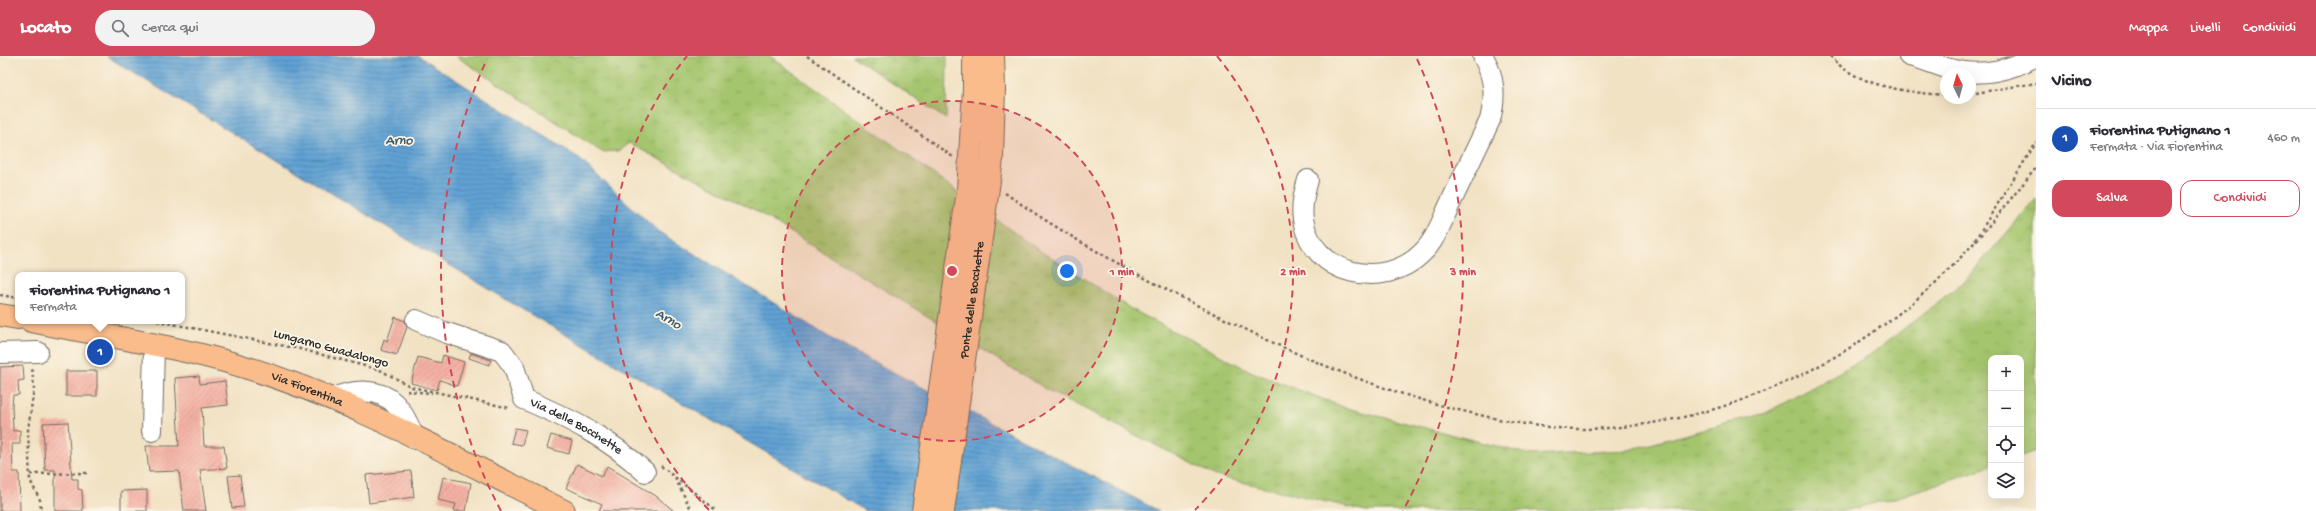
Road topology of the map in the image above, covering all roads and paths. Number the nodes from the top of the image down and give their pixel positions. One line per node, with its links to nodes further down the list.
1 (808, 56): 13 (path)
2 (974, 56): 9 (main road)
3 (993, 56): 9 (main road)
4 (1483, 56): 15 (lane)
5 (1831, 56): 11 (path)
6 (1909, 56): 7 (lane)
7 (2036, 56)
8 (2036, 83): 10 (path)
9 (984, 89): 37 (main road, Ponte delle Bocchette, bridge); 38 (main road, Ponte delle Bocchette, bridge)
10 (1976, 93)
11 (1940, 95)
12 (2036, 143): 17 (path)
13 (957, 160)
14 (2036, 168): 17 (path)
15 (1308, 180)
16 (1001, 190): 17 (path)
17 (1969, 249)
18 (0, 295): 19 (path)
19 (15, 298)
20 (0, 315): 21 (main road)
21 (15, 318)
22 (416, 320): 30 (lane, Via delle Bocchette)
23 (46, 324): 25 (main road, Via Fiorentina)
24 (172, 324): 28 (path, Lungarno Guadalongo)
25 (154, 346): 29 (lane); 34 (main road, Via Fiorentina)
26 (35, 352): 27 (lane); 32 (path)
27 (0, 353)
28 (514, 409)
29 (152, 431)
30 (645, 472)
31 (88, 473): 32 (path)
32 (30, 474): 33 (path)
33 (41, 511)
34 (564, 511)
35 (692, 511): 36 (path)
36 (716, 511)
37 (923, 511)
38 (943, 511)

